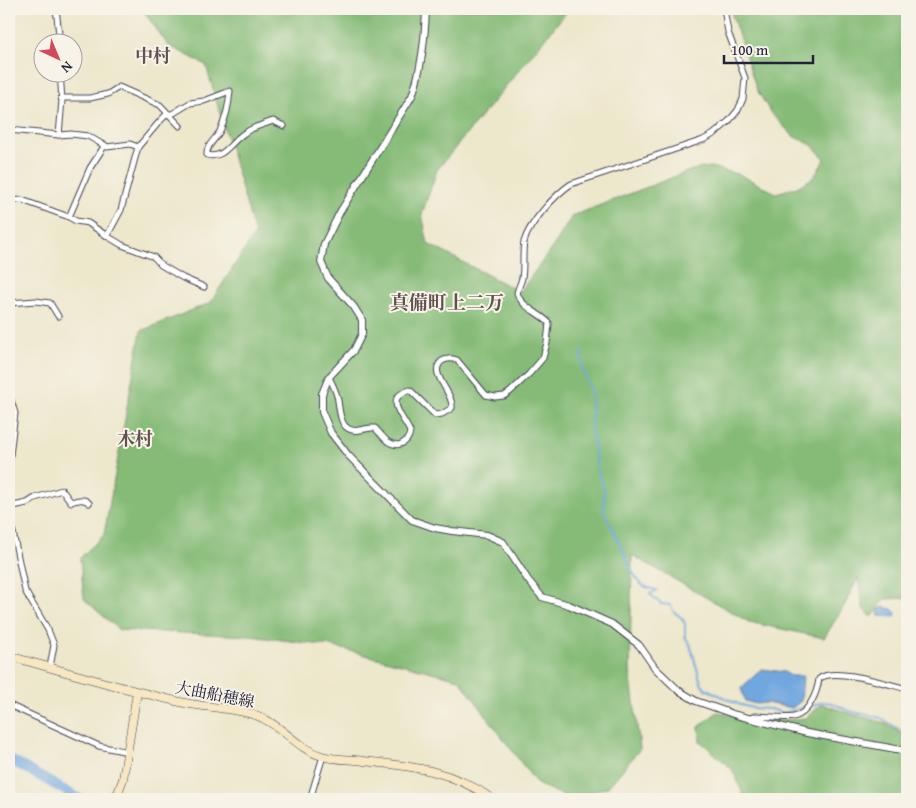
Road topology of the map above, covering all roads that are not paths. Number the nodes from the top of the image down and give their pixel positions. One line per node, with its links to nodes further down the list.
1 (56, 9): 4 (street)
2 (426, 9): 20 (street)
3 (724, 9): 20 (street)
4 (59, 32)
5 (61, 82): 6 (street)
6 (62, 98): 7 (street); 11 (street)
7 (169, 114): 8 (street); 9 (street); 13 (street)
8 (180, 126)
9 (284, 126)
10 (9, 130): 11 (street)
11 (59, 135): 12 (street)
12 (105, 145): 13 (street); 15 (street)
13 (138, 147): 16 (street)
14 (9, 201): 15 (street)
15 (69, 217): 16 (street)
16 (107, 236): 17 (street)
17 (204, 287)
18 (9, 303): 19 (street)
19 (58, 316)
20 (329, 377): 32 (street)
21 (9, 394): 22 (street)
22 (11, 428): 23 (street)
23 (9, 464)
24 (89, 503): 25 (street)
25 (9, 506)
26 (9, 512): 28 (street)
27 (9, 656): 28 (main road, 大曲船穂線)
28 (50, 667): 30 (main road, 大曲船穂線)
29 (907, 689): 32 (street)
30 (137, 692): 33 (main road); 35 (main road, 大曲船穂線)
31 (9, 705): 33 (street)
32 (749, 719): 34 (street)
33 (128, 752): 36 (main road)
34 (907, 752)
35 (323, 756): 37 (street); 38 (main road, 大曲船穂線)
36 (111, 799)
37 (310, 799)
38 (492, 799)

